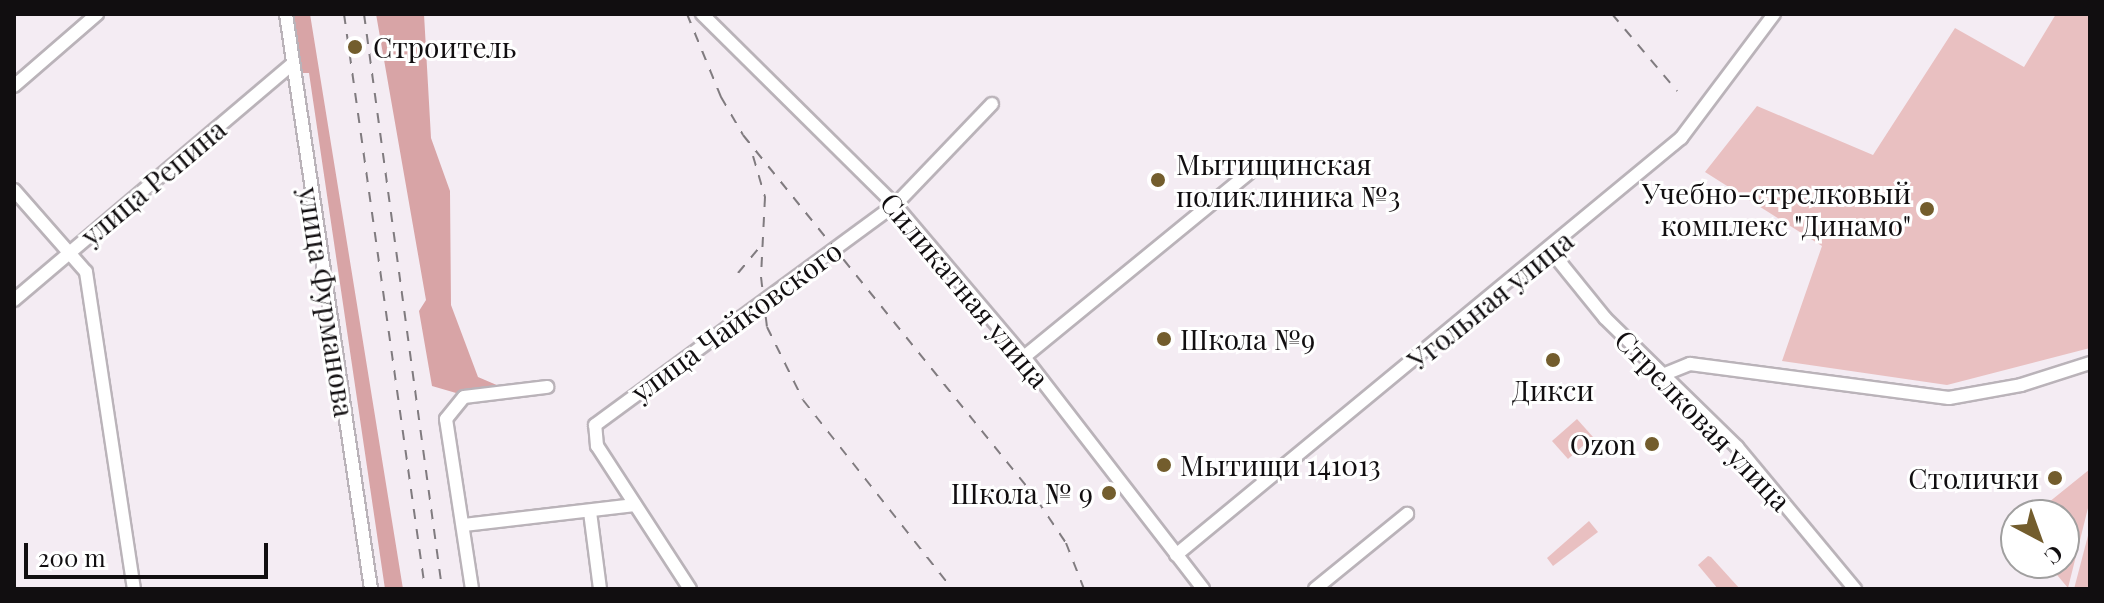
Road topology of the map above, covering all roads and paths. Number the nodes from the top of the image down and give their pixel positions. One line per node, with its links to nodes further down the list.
1 (97, 14): 6 (street)
2 (286, 14): 5 (street, улица Фурманова)
3 (702, 14): 10 (street, Силикатная улица)
4 (1774, 14): 11 (street, Угольная улица)
5 (292, 64): 12 (street, улица Репина); 24 (street, улица Фурманова)
6 (14, 86)
7 (992, 104): 10 (street)
8 (1249, 173): 14 (street)
9 (14, 190): 12 (street)
10 (895, 205): 14 (street, Силикатная улица); 18 (street, улица Чайковского)
11 (1550, 250): 16 (street, Стрелковая улица); 22 (street, Угольная улица)
12 (69, 253): 13 (street, улица Репина); 23 (street)
13 (14, 300)
14 (1024, 357): 22 (street, Силикатная улица)
15 (2090, 363): 16 (street)
16 (1665, 374): 30 (street, Стрелковая улица)
17 (547, 387): 21 (street)
18 (635, 505): 19 (street); 27 (street)
19 (590, 512): 21 (street); 26 (street)
20 (1407, 514): 29 (street)
21 (464, 525): 25 (street)
22 (1176, 555): 28 (street, Силикатная улица)
23 (134, 589)
24 (371, 589)
25 (472, 589)
26 (600, 589)
27 (690, 589)
28 (1203, 589)
29 (1315, 589)
30 (1855, 589)

